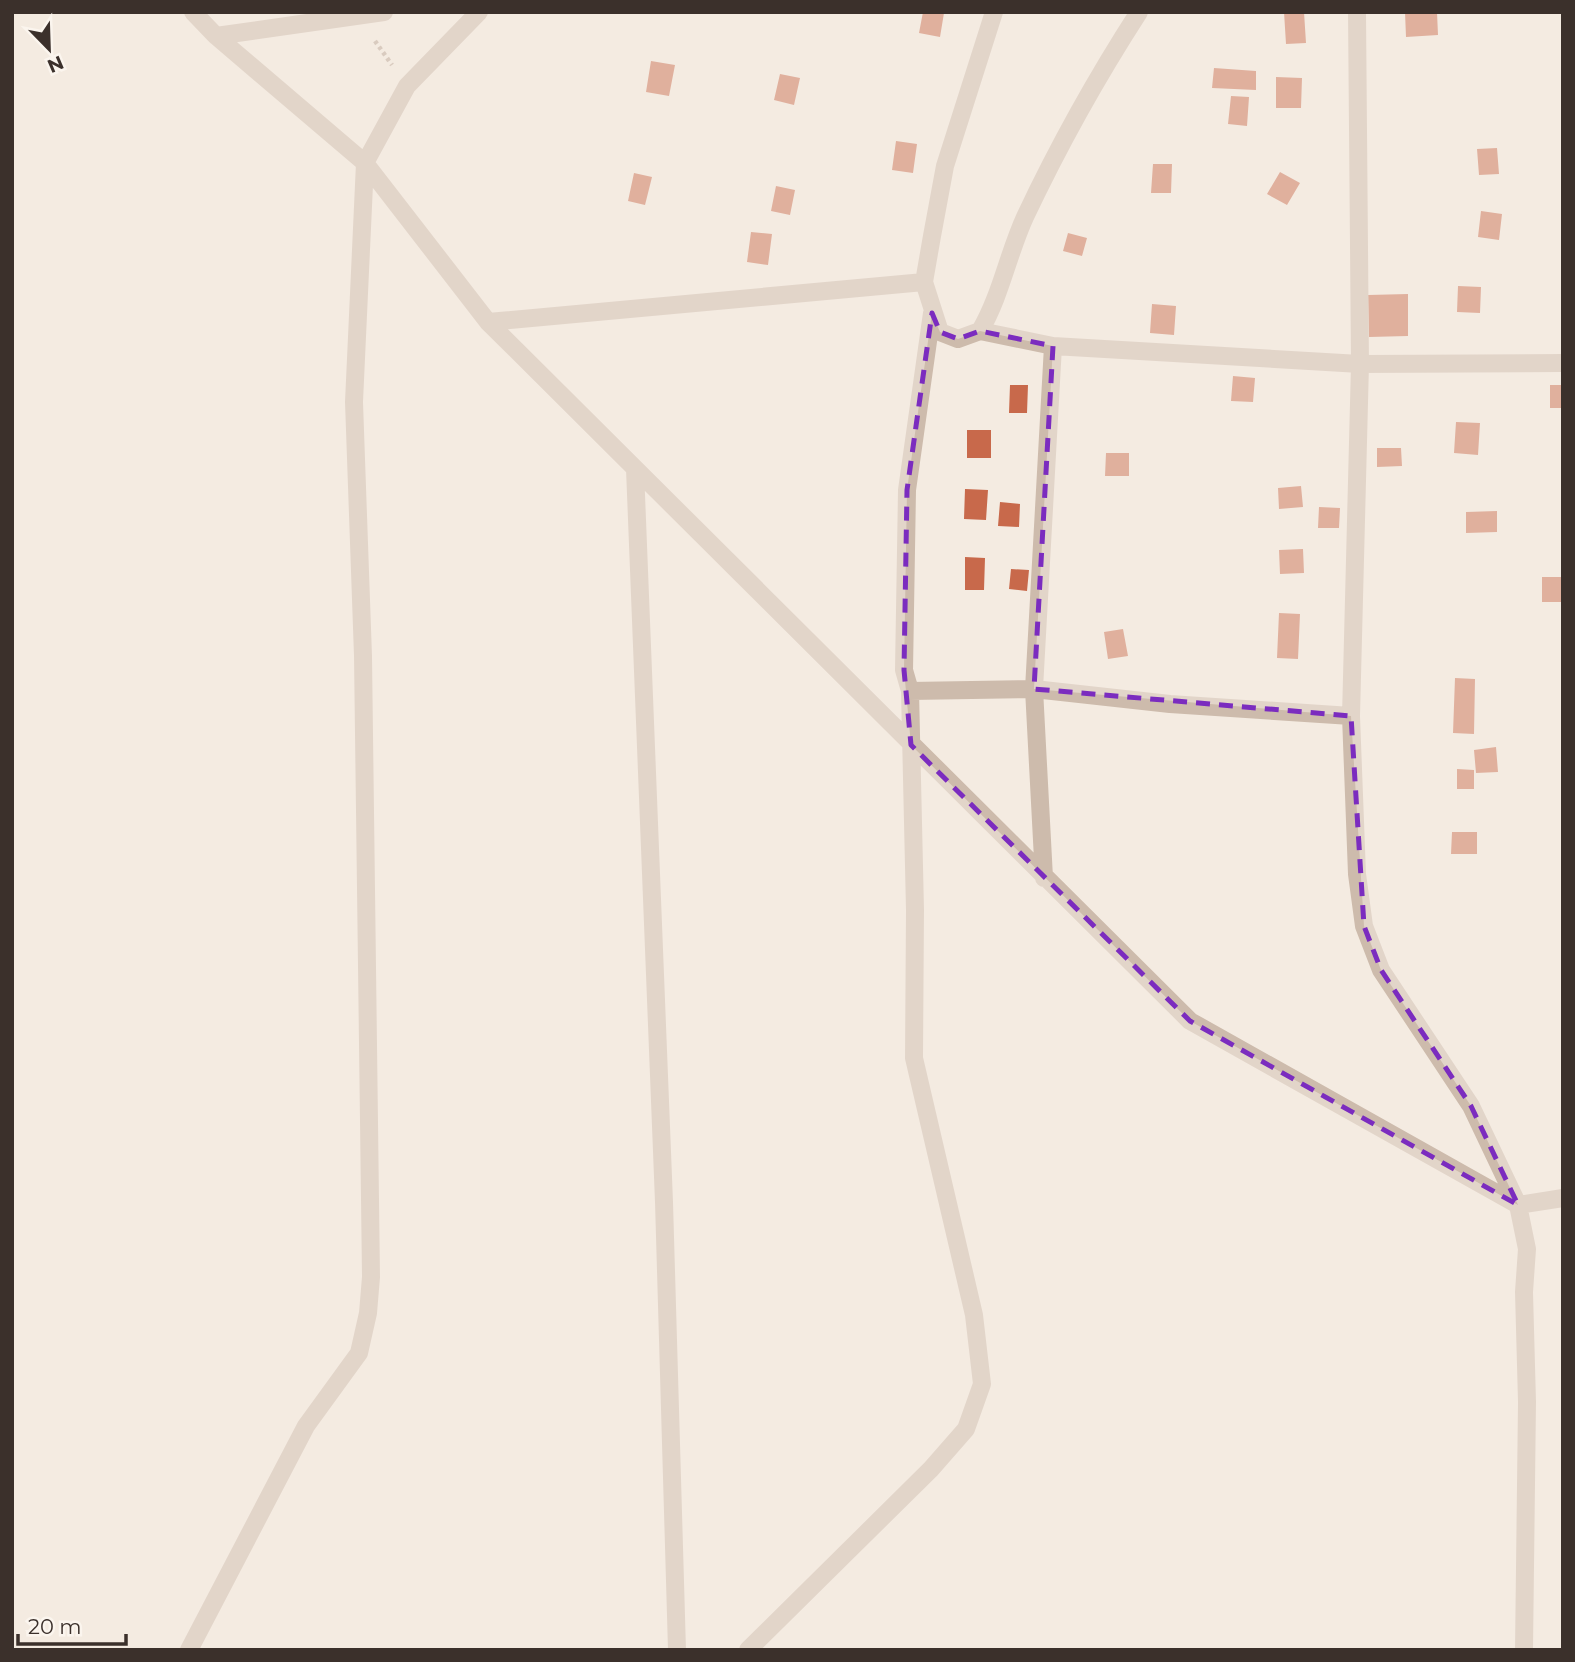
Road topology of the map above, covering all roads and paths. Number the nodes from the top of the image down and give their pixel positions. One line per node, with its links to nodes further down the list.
1 (193, 12): 8 (street)
2 (384, 12): 7 (street)
3 (479, 12): 9 (street)
4 (994, 12): 11 (street)
5 (1139, 12): 14 (street)
6 (1357, 12): 17 (street)
7 (359, 18): 8 (street); 9 (path)
8 (216, 36): 10 (street)
9 (407, 86): 10 (street)
10 (365, 163): 13 (street); 26 (street)
11 (924, 282): 12 (street); 13 (street)
12 (932, 313): 14 (street); 20 (street)
13 (488, 322): 18 (street)
14 (980, 331): 15 (street)
15 (1053, 346): 17 (street); 19 (street)
16 (1563, 363): 17 (street)
17 (1360, 364): 21 (street)
18 (635, 469): 22 (street); 27 (street)
19 (1034, 689): 20 (street); 21 (street); 23 (street)
20 (910, 691): 22 (street)
21 (1352, 716): 25 (street)
22 (911, 745): 23 (street); 28 (street)
23 (1044, 878): 25 (street)
24 (1563, 1198): 25 (street)
25 (1518, 1205): 29 (street)
26 (190, 1650)
27 (677, 1650)
28 (748, 1650)
29 (1524, 1650)

